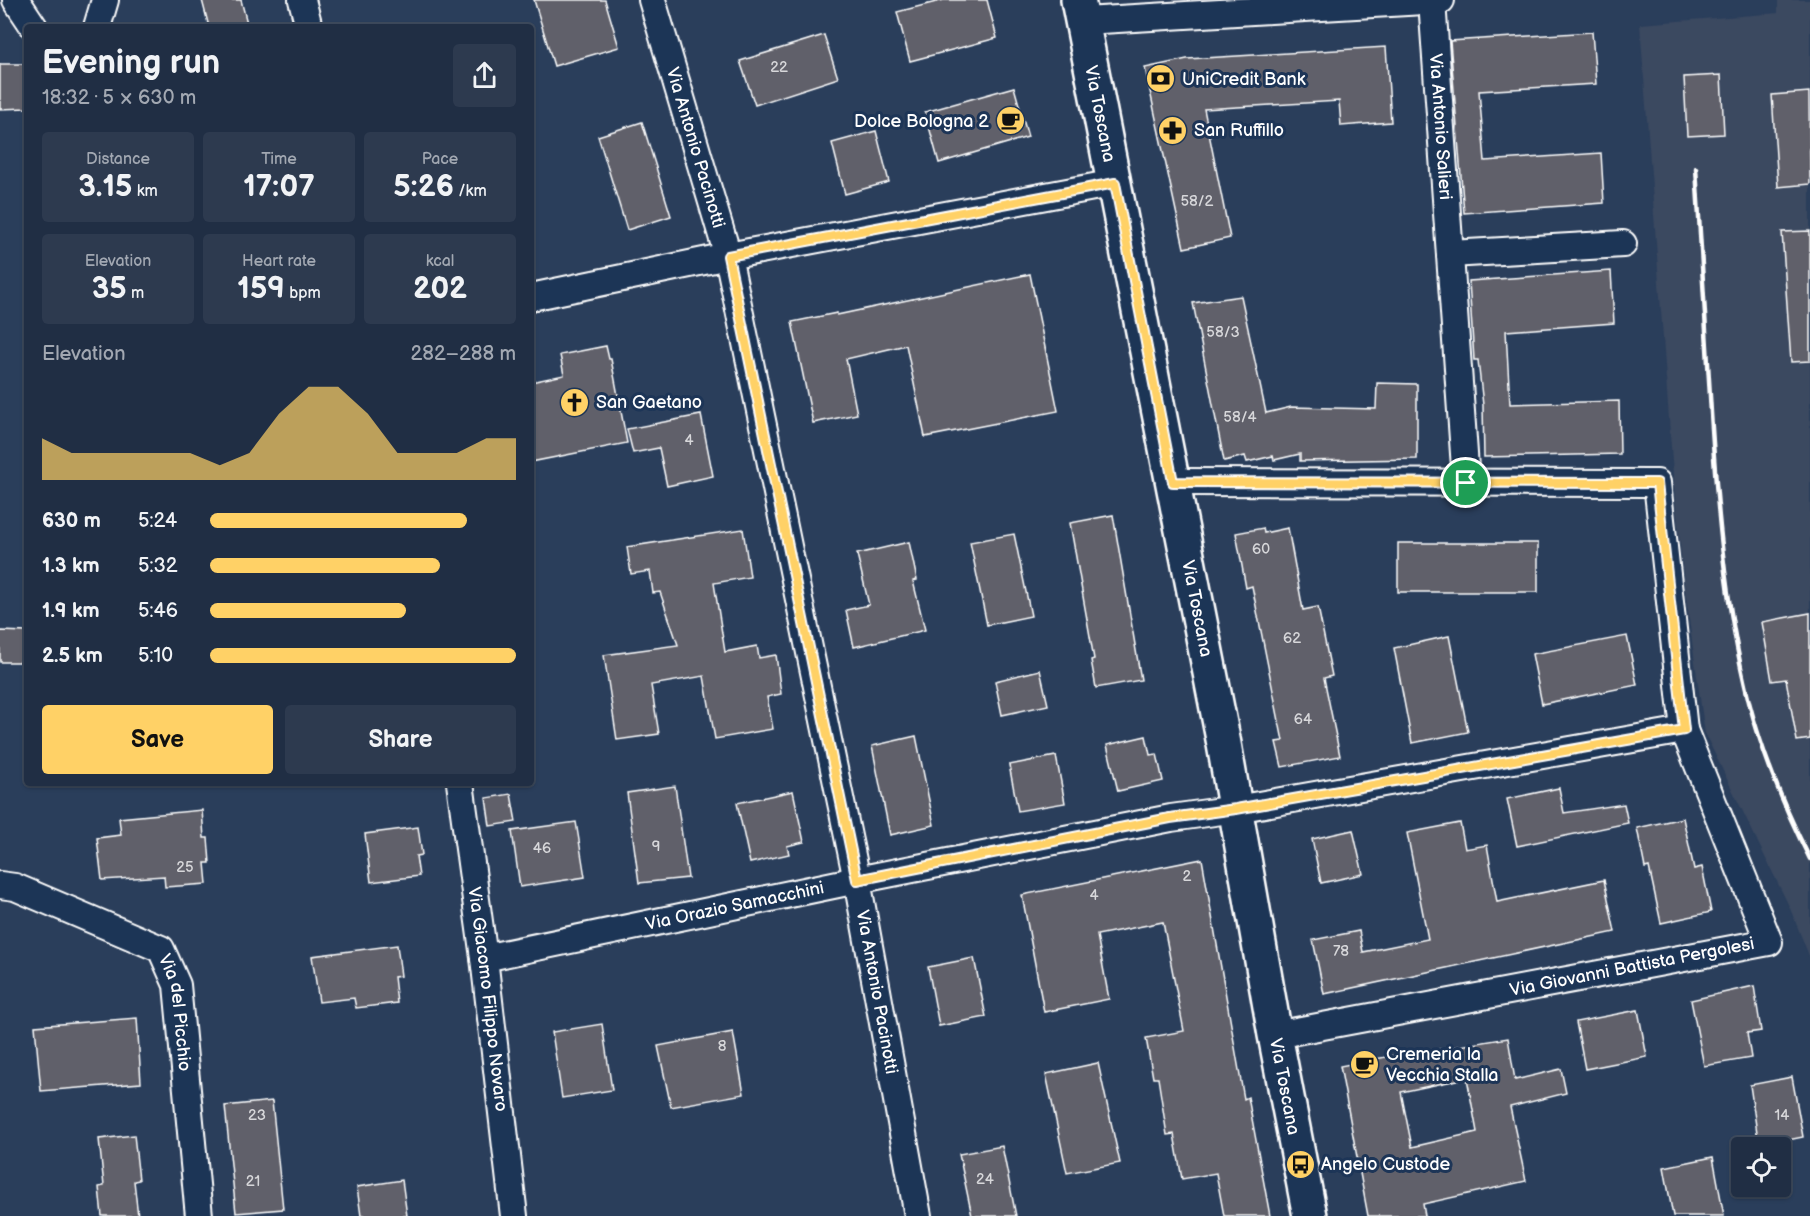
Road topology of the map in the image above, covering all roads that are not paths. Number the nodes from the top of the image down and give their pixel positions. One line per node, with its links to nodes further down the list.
1 (16, 0): 8 (street)
2 (105, 0): 9 (street)
3 (302, 0): 10 (street)
4 (652, 0): 14 (street, Via Antonio Pacinotti)
5 (1441, 0): 6 (street)
6 (1432, 1): 7 (street); 13 (street, Via Antonio Salieri)
7 (1081, 10): 11 (main road, Via Toscana)
8 (32, 24)
9 (99, 24)
10 (308, 24)
11 (1115, 183): 14 (street); 16 (main road, Via Toscana)
12 (1623, 244): 13 (street)
13 (1450, 254): 17 (street, Via Antonio Salieri)
14 (728, 256): 15 (street); 21 (street, Via Antonio Pacinotti)
15 (534, 296)
16 (1173, 482): 17 (street); 20 (main road, Via Toscana)
17 (1466, 483): 18 (street, Via Giovanni Battista Pergolesi)
18 (1684, 730): 20 (street, Via Orazio Samacchini); 24 (street, Via Giovanni Battista Pergolesi)
19 (460, 786): 23 (street, Via Giacomo Filippo Novaro)
20 (1236, 809): 21 (street, Via Orazio Samacchini); 24 (main road, Via Toscana)
21 (857, 880): 23 (street, Via Orazio Samacchini); 27 (street, Via Antonio Pacinotti)
22 (0, 885): 25 (street, Via del Picchio)
23 (484, 958): 26 (street, Via Giacomo Filippo Novaro)
24 (1275, 1035): 28 (main road, Via Toscana)
25 (199, 1216)
26 (514, 1216)
27 (918, 1216)
28 (1310, 1216)

